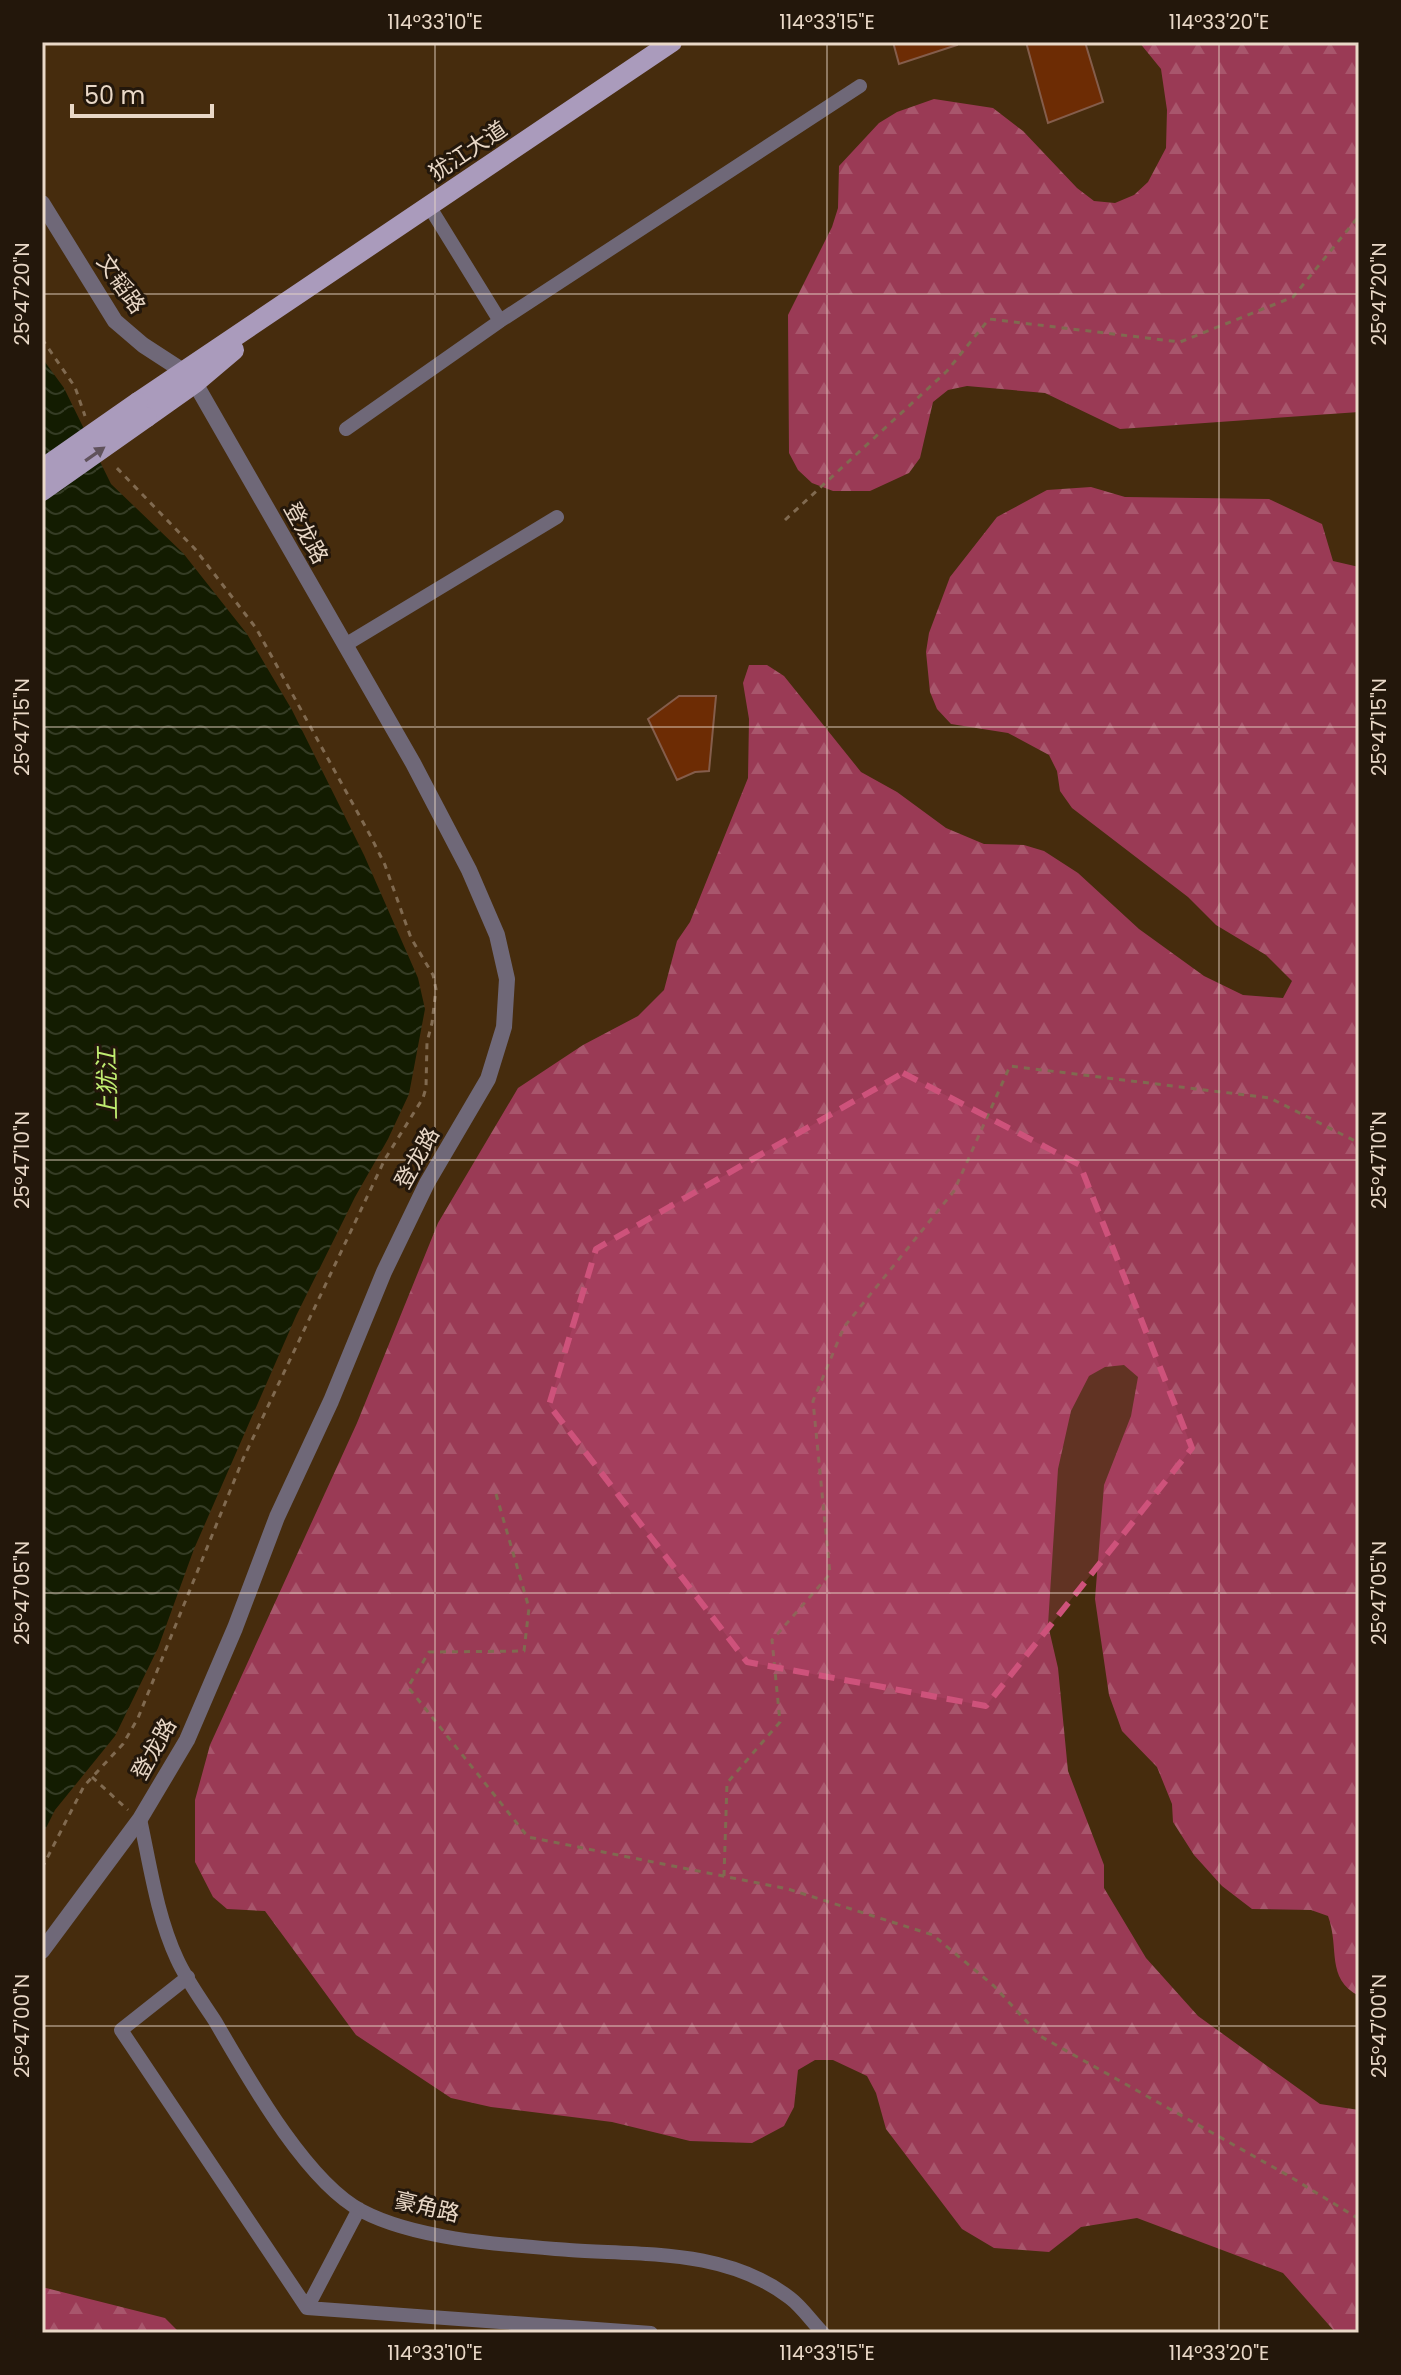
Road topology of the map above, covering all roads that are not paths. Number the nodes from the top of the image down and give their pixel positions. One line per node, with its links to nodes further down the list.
1 (672, 42): 4 (main road, 犹江大道)
2 (860, 86): 5 (street)
3 (42, 203): 6 (street, 文韬路)
4 (429, 206): 5 (street); 6 (main road, 犹江大道)
5 (500, 321): 8 (street)
6 (189, 377): 7 (main road, 犹江大道); 12 (street, 登龙路)
7 (142, 410): 9 (main road, bridge); 10 (main road, one-way to 7, bridge)
8 (346, 429)
9 (42, 469)
10 (42, 491)
11 (557, 517): 12 (street)
12 (345, 645): 13 (street, 登龙路)
13 (134, 1814): 14 (street, 登龙路); 15 (street, 豪角路)
14 (42, 1951)
15 (188, 1977): 16 (street, 豪角路); 17 (street)
16 (359, 2209): 17 (street); 19 (street, 豪角路)
17 (307, 2308): 18 (street)
18 (651, 2333)
19 (823, 2333)

